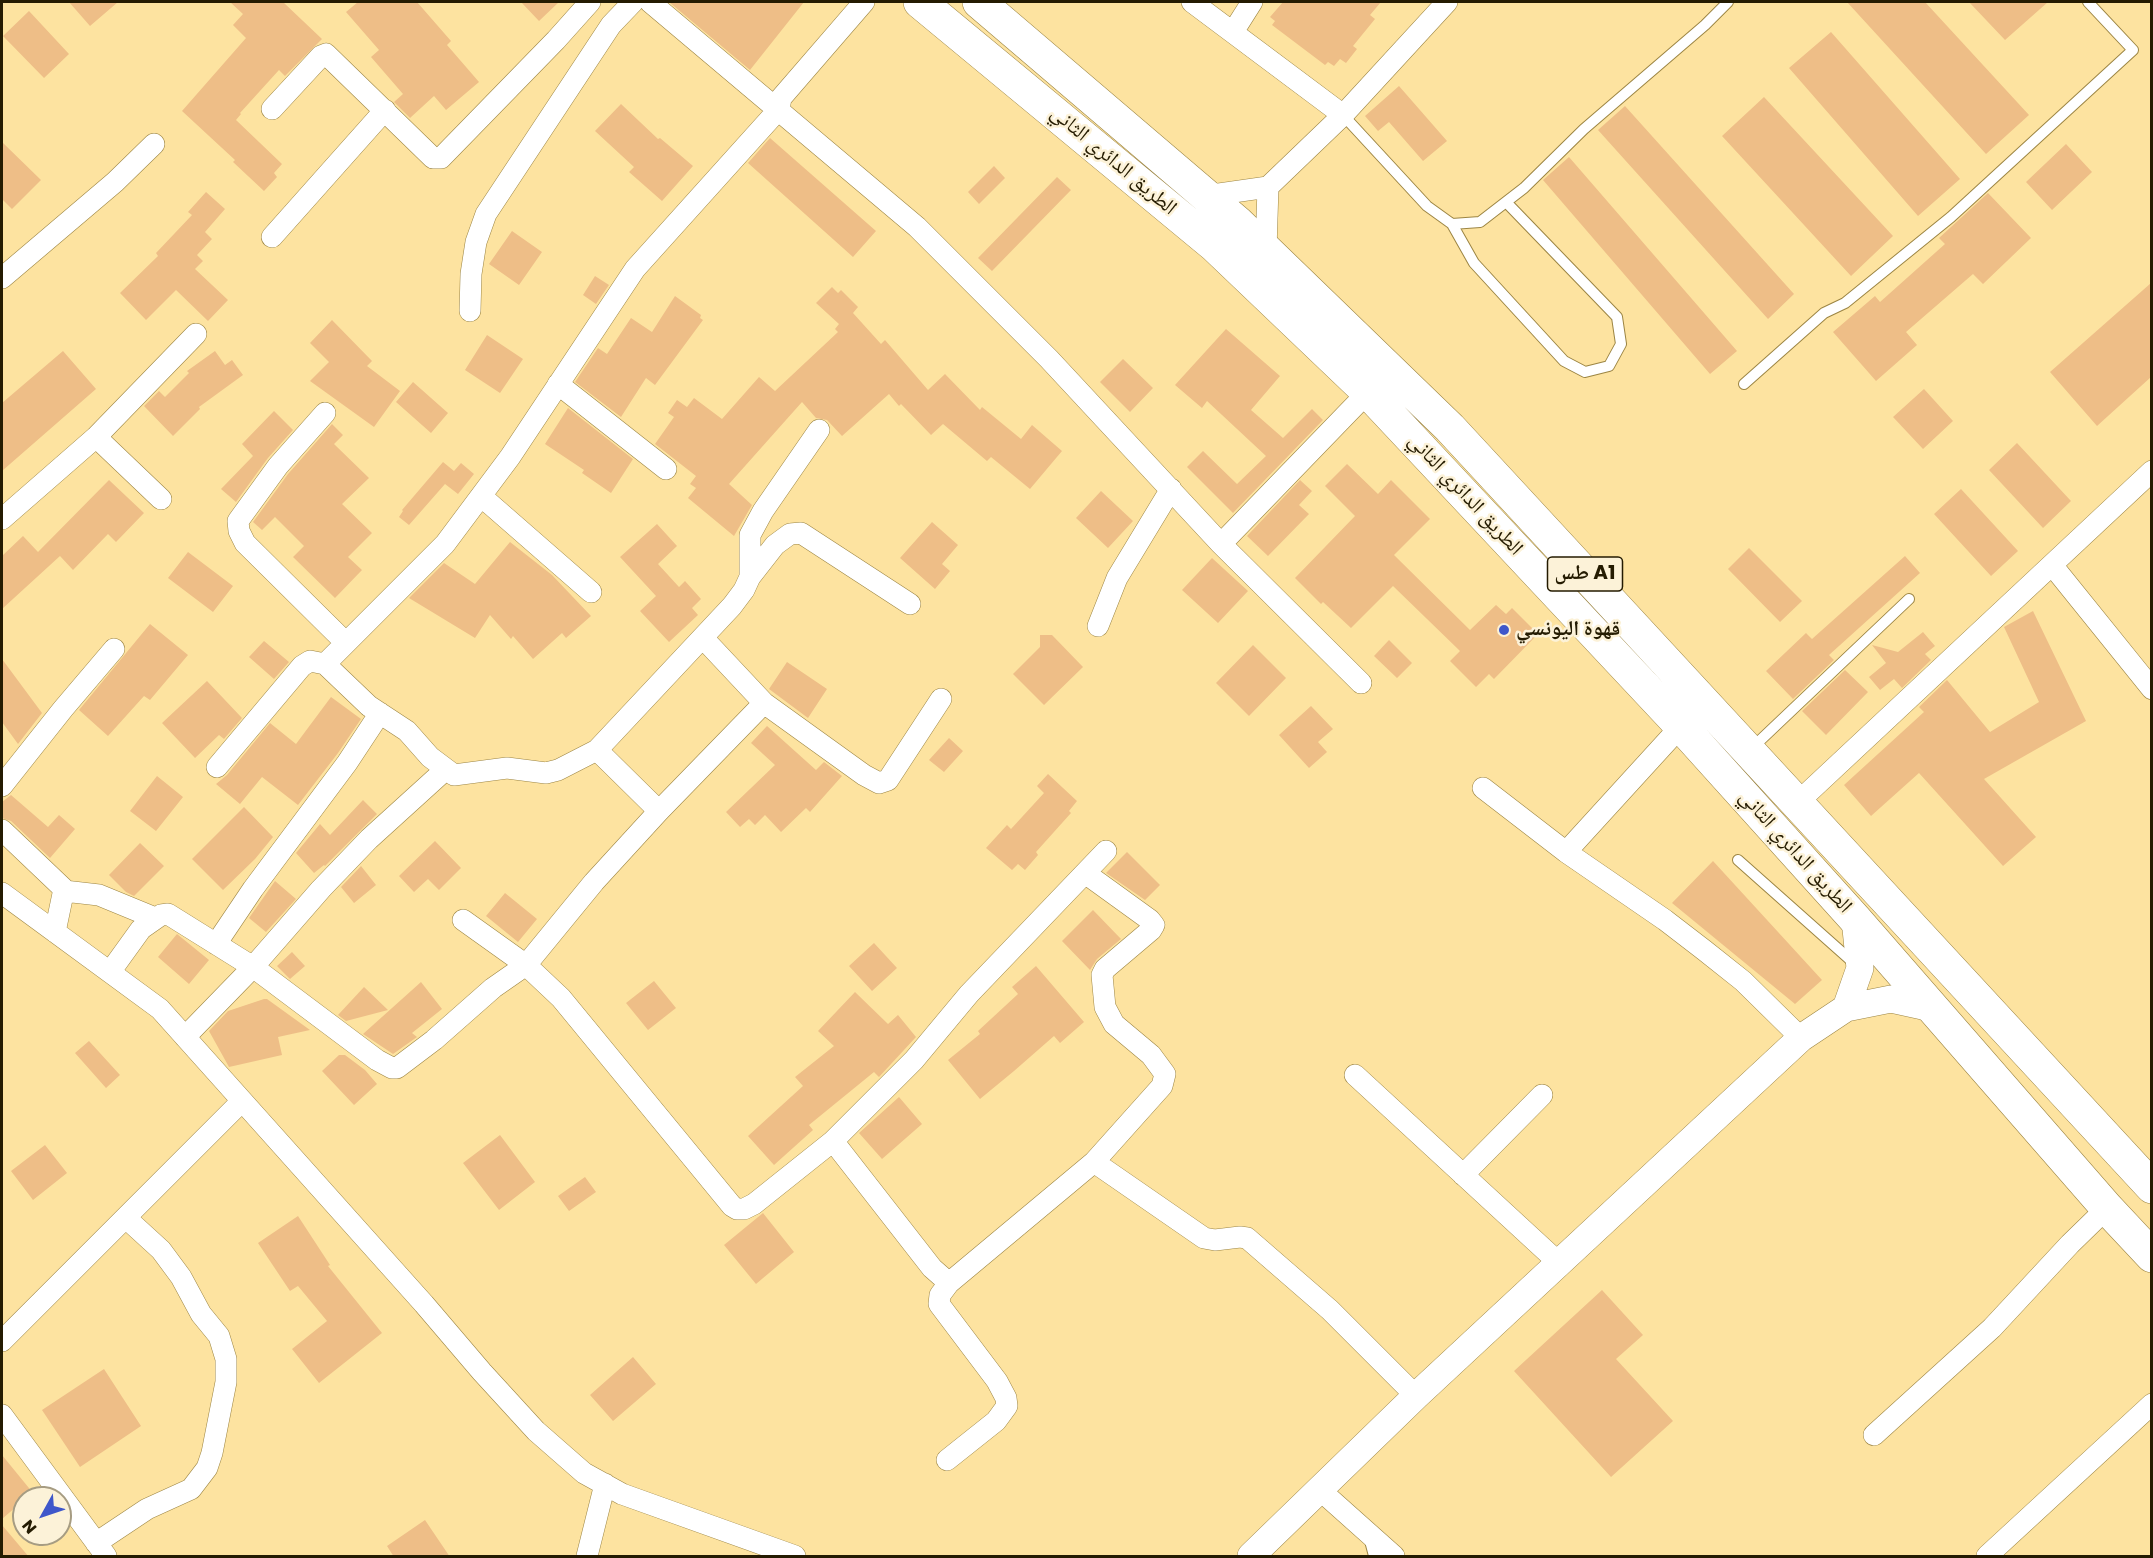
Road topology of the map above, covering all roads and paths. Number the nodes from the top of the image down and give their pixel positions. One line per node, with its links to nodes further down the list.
1 (590, 2): 15 (street)
2 (633, 2): 25 (street)
3 (650, 2): 14 (street)
4 (864, 2): 14 (street)
5 (920, 2): 29 (highway, الطريق الدائري الثاني / طس A1)
6 (979, 2): 19 (highway, الطريق الدائري الثاني / طس A1)
7 (1192, 2): 12 (street)
8 (1252, 2): 12 (street)
9 (1447, 2): 16 (street)
10 (1728, 2): 20 (lane)
11 (2088, 2): 28 (lane)
12 (1233, 32): 16 (street)
13 (272, 109): 15 (street)
14 (779, 109): 27 (street); 35 (street)
15 (385, 110): 22 (street)
16 (1343, 115): 18 (street); 21 (lane)
17 (154, 144): 24 (street)
18 (1268, 188): 19 (street); 23 (street)
19 (1205, 196): 23 (highway, الطريق الدائري الثاني / طس A1)
20 (1506, 202): 21 (lane); 21 (lane)
21 (1452, 224)
22 (272, 237)
23 (1266, 250): 57 (highway, الطريق الدائري الثاني / طس A1)
24 (2, 278)
25 (470, 311)
26 (196, 334): 32 (street)
27 (558, 384): 33 (street); 36 (street)
28 (1744, 384)
29 (1368, 392): 39 (street); 55 (highway, الطريق الدائري الثاني / طس A1)
30 (325, 413): 47 (street)
31 (819, 430): 41 (street)
32 (96, 437): 37 (street); 38 (street)
33 (666, 469)
34 (2151, 471): 40 (street)
35 (1171, 489): 39 (street); 45 (street)
36 (481, 496): 42 (street); 47 (street)
37 (161, 499)
38 (2, 519)
39 (1221, 544): 50 (street)
40 (2052, 565): 51 (street); 62 (street)
41 (750, 577): 44 (street); 46 (street)
42 (591, 592)
43 (1909, 599): 57 (lane)
44 (910, 604)
45 (1098, 626)
46 (703, 638): 53 (street); 56 (street)
47 (346, 643): 49 (street)
48 (114, 649): 60 (street)
49 (325, 663): 54 (street); 58 (street)
50 (1361, 683)
51 (2151, 688)
52 (941, 699): 53 (street)
53 (764, 703): 63 (street)
54 (380, 713): 59 (street); 75 (street)
55 (1681, 726): 66 (street); 73 (highway, الطريق الدائري الثاني / طس A1)
56 (597, 750): 59 (street); 63 (street)
57 (1749, 751): 62 (highway, الطريق الدائري الثاني / طس A1)
58 (218, 767)
59 (445, 770): 77 (street)
60 (2, 786)
61 (1483, 788): 66 (street)
62 (1797, 803): 90 (highway, الطريق الدائري الثاني / طس A1)
63 (659, 811): 76 (street)
64 (2, 831): 69 (street)
65 (1106, 851): 68 (street)
66 (1566, 852): 83 (street)
67 (1738, 860): 78 (lane)
68 (1085, 873): 87 (street); 88 (street)
69 (64, 891): 71 (street); 74 (street)
70 (2, 892): 74 (street)
71 (155, 918): 75 (street); 79 (street)
72 (463, 920): 76 (street)
73 (1855, 920): 78 (street); 81 (highway, الطريق الدائري الثاني / طس A1)
74 (55, 932): 79 (street)
75 (216, 944): 77 (street)
76 (526, 965): 77 (street); 87 (street)
77 (253, 967): 82 (street)
78 (1860, 968): 80 (street)
79 (110, 972): 82 (street)
80 (1846, 1008): 81 (street); 83 (street)
81 (1932, 1008): 91 (highway, الطريق الدائري الثاني / طس A1)
82 (184, 1037): 86 (street)
83 (1802, 1038): 94 (street)
84 (1355, 1075): 89 (street)
85 (1542, 1095): 89 (street)
86 (242, 1101): 92 (street); 102 (street)
87 (833, 1140): 95 (street)
88 (1094, 1162): 95 (street); 97 (street)
89 (1463, 1175): 94 (street)
90 (2151, 1187)
91 (2107, 1208): 93 (highway, الطريق الدائري الثاني / طس A1); 100 (street)
92 (126, 1218): 96 (street); 105 (street)
93 (2151, 1256)
94 (1559, 1263): 97 (street)
95 (949, 1283): 101 (street)
96 (2, 1341)
97 (1416, 1396): 103 (street)
98 (2151, 1404): 111 (street)
99 (2, 1416): 105 (street)
100 (1874, 1435)
101 (947, 1460)
102 (606, 1485): 106 (street); 107 (street)
103 (1320, 1490): 104 (street); 108 (street)
104 (1368, 1533): 109 (lane); 110 (street)
105 (101, 1550)
106 (587, 1557)
107 (795, 1557)
108 (1251, 1557)
109 (1374, 1557)
110 (1394, 1557)
111 (1987, 1557)

